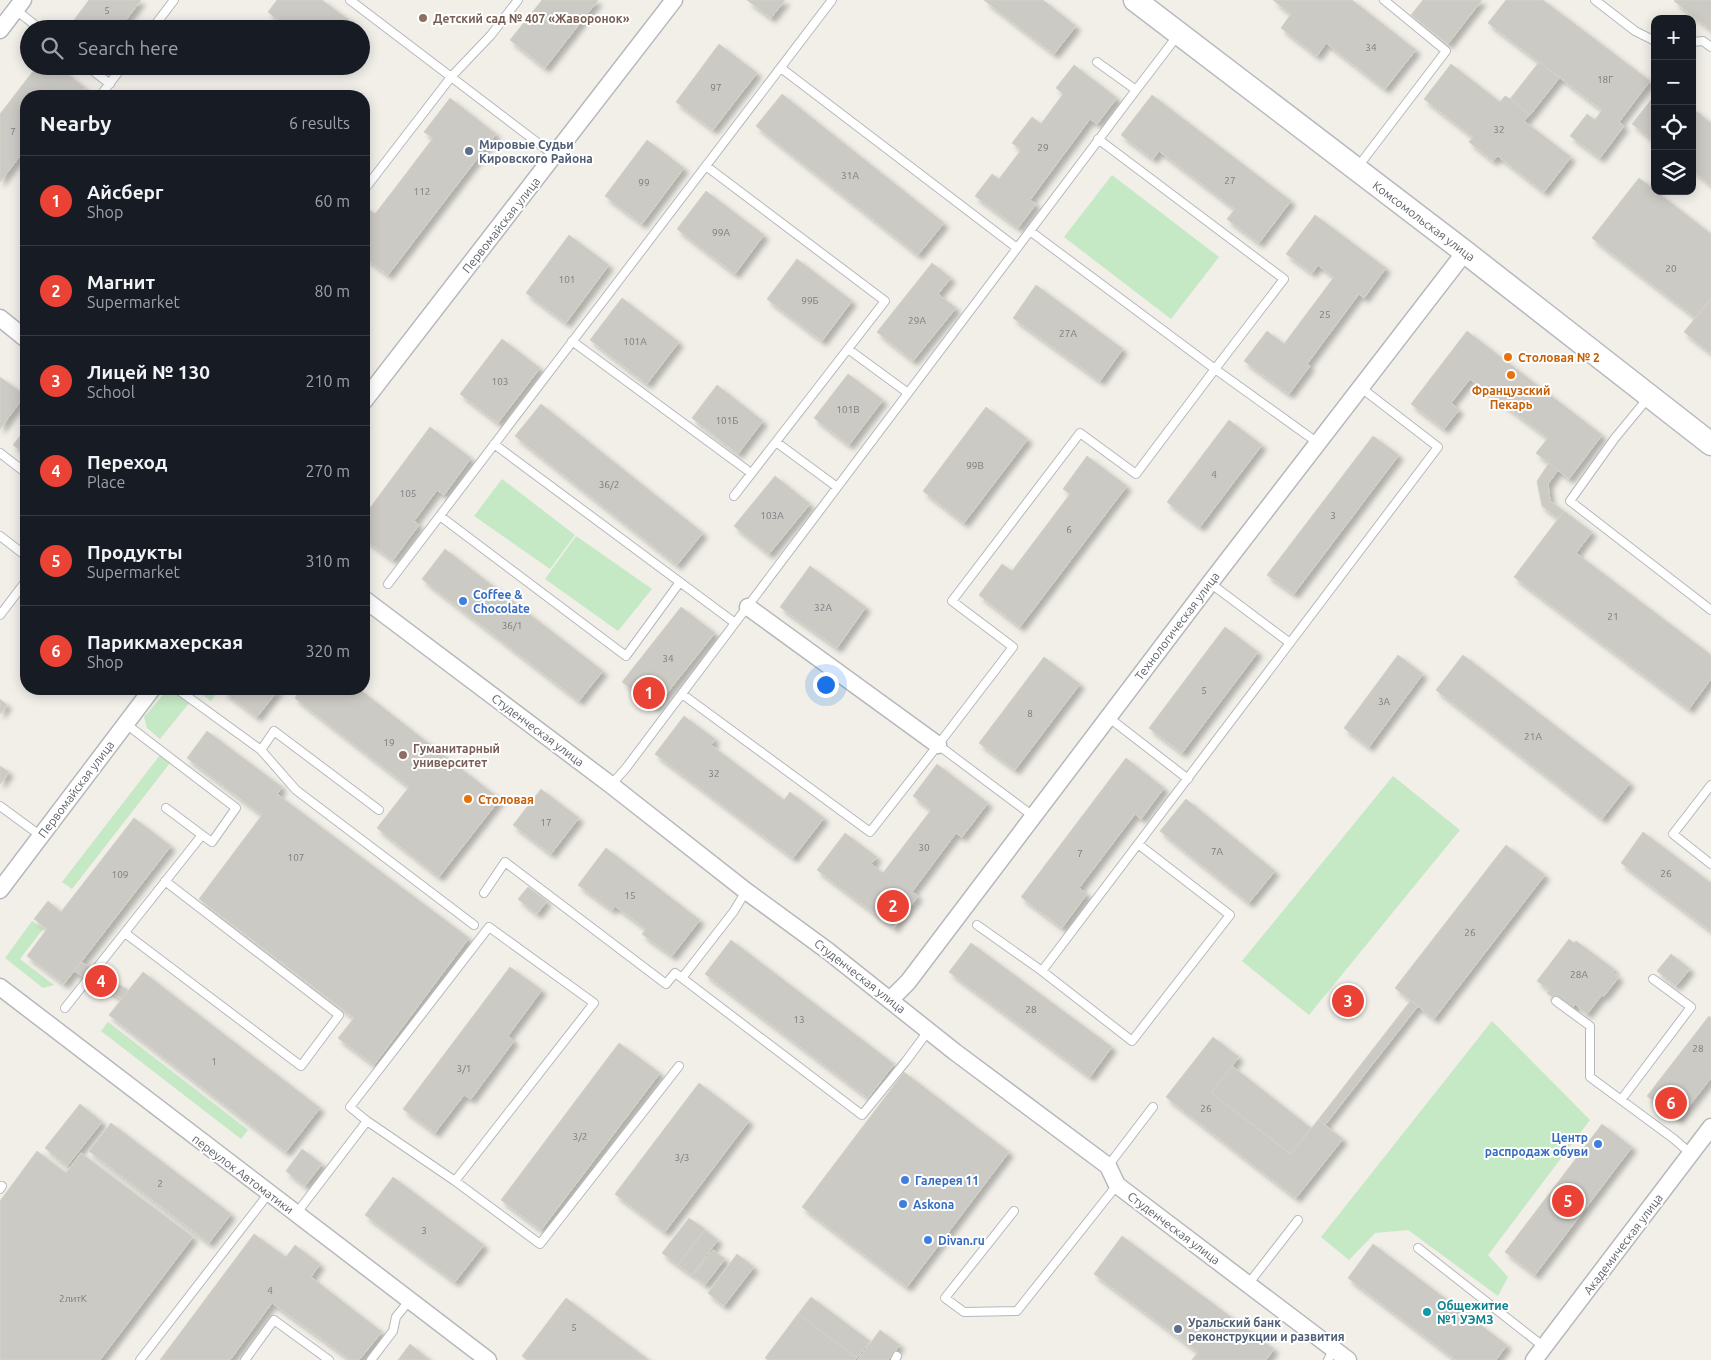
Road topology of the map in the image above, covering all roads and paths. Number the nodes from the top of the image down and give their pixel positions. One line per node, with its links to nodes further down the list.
1 (174, 0): 11 (lane)
2 (350, 0): 21 (lane)
3 (518, 0): 21 (lane)
4 (832, 0): 18 (lane)
5 (1135, 0): 13 (main road, Комсомольская улица)
6 (1384, 0): 28 (lane)
7 (1594, 0): 14 (lane)
8 (670, 2): 26 (street, Первомайская улица)
9 (20, 5): 10 (lane); 12 (street)
10 (32, 20)
11 (159, 20)
12 (0, 30)
13 (1179, 34): 24 (lane); 28 (main road, Комсомольская улица)
14 (1651, 40)
15 (1696, 42): 16 (lane)
16 (1711, 47)
17 (1096, 62): 24 (lane)
18 (781, 68): 27 (lane); 31 (lane)
19 (98, 75): 22 (lane)
20 (116, 75): 22 (lane)
21 (450, 77): 26 (lane); 29 (lane)
22 (110, 84): 23 (lane)
23 (105, 90)
24 (1136, 90): 25 (lane)
25 (1098, 139): 30 (lane); 37 (lane)
26 (555, 156): 39 (street, Первомайская улица)
27 (706, 166): 35 (lane); 36 (lane)
28 (1356, 169): 32 (main road, Комсомольская улица)
29 (370, 182)
30 (1030, 230): 31 (lane); 37 (lane)
31 (1017, 248): 40 (lane)
32 (1465, 252): 38 (street, Технологическая улица); 41 (main road, Комсомольская улица)
33 (0, 318): 34 (street)
34 (20, 334)
35 (572, 341): 44 (lane); 48 (lane)
36 (848, 349): 40 (lane); 42 (lane)
37 (1216, 369): 43 (lane); 69 (lane)
38 (1360, 387): 43 (street, Технологическая улица); 63 (lane)
39 (370, 393)
40 (908, 393): 49 (lane)
41 (1649, 396): 45 (main road, Комсомольская улица); 60 (lane)
42 (776, 442): 48 (lane); 49 (lane)
43 (1318, 443): 55 (street, Технологическая улица)
44 (494, 444): 51 (lane); 54 (lane)
45 (1711, 444)
46 (0, 453): 47 (lane)
47 (20, 468)
48 (751, 473): 50 (lane)
49 (838, 487): 59 (lane)
50 (734, 496)
51 (440, 516): 54 (lane); 56 (lane)
52 (0, 536): 53 (lane)
53 (20, 551)
54 (680, 582): 62 (lane)
55 (1210, 583): 63 (lane); 67 (street, Технологическая улица)
56 (388, 584)
57 (20, 589): 61 (lane)
58 (370, 603): 72 (street, Студенческая улица)
59 (748, 606): 62 (lane); 69 (street)
60 (1711, 610)
61 (0, 615)
62 (735, 623): 64 (lane)
63 (1290, 643): 71 (lane)
64 (682, 694): 69 (lane); 72 (lane)
65 (148, 695): 68 (street, Первомайская улица)
66 (184, 695): 70 (lane)
67 (1108, 718): 71 (lane); 77 (street, Технологическая улица)
68 (126, 724): 78 (lane); 79 (street, Первомайская улица)
69 (938, 745): 77 (lane)
70 (261, 750): 76 (lane); 86 (lane)
71 (1188, 779): 80 (lane)
72 (611, 785): 84 (street, Студенческая улица)
73 (1711, 785): 81 (lane)
74 (0, 806): 79 (lane)
75 (166, 808): 78 (lane)
76 (379, 810)
77 (1033, 816): 93 (street, Технологическая улица)
78 (202, 835): 82 (lane)
79 (40, 836): 83 (street, Первомайская улица)
80 (1138, 844): 89 (lane); 89 (lane)
81 (1711, 864)
82 (165, 882): 88 (lane); 88 (lane)
83 (0, 890)
84 (746, 891): 90 (lane); 93 (street, Студенческая улица)
85 (484, 893): 90 (lane)
86 (474, 925)
87 (977, 925): 89 (lane)
88 (125, 933): 95 (lane)
89 (1042, 971)
90 (682, 978): 96 (lane)
91 (1653, 979): 98 (lane)
92 (0, 987): 106 (street, переулок Автоматики)
93 (890, 1000): 96 (street, Студенческая улица)
94 (1556, 1001): 98 (lane)
95 (66, 1008)
96 (930, 1030): 103 (street, Студенческая улица)
97 (679, 1066): 104 (lane)
98 (1621, 1100): 102 (lane)
99 (1153, 1107): 103 (lane)
100 (368, 1121): 104 (lane); 104 (lane); 108 (lane)
101 (1711, 1127): 102 (street, Академическая улица)
102 (1691, 1154): 114 (street, Академическая улица)
103 (1108, 1166): 105 (street, Студенческая улица)
104 (455, 1181)
105 (1117, 1185): 107 (lane); 111 (street, Студенческая улица)
106 (269, 1193): 108 (street, переулок Автоматики); 115 (lane)
107 (1014, 1211)
108 (296, 1214): 112 (street, переулок Автоматики)
109 (1298, 1220): 111 (lane)
110 (1418, 1248): 114 (lane)
111 (1249, 1284): 113 (street, Студенческая улица)
112 (409, 1301): 118 (lane); 119 (street, переулок Автоматики)
113 (1331, 1354): 120 (street, Студенческая улица)
114 (1539, 1354)
115 (140, 1360)
116 (245, 1360): 117 (lane)
117 (329, 1360)
118 (371, 1360)
119 (488, 1360)
120 (1348, 1360)

